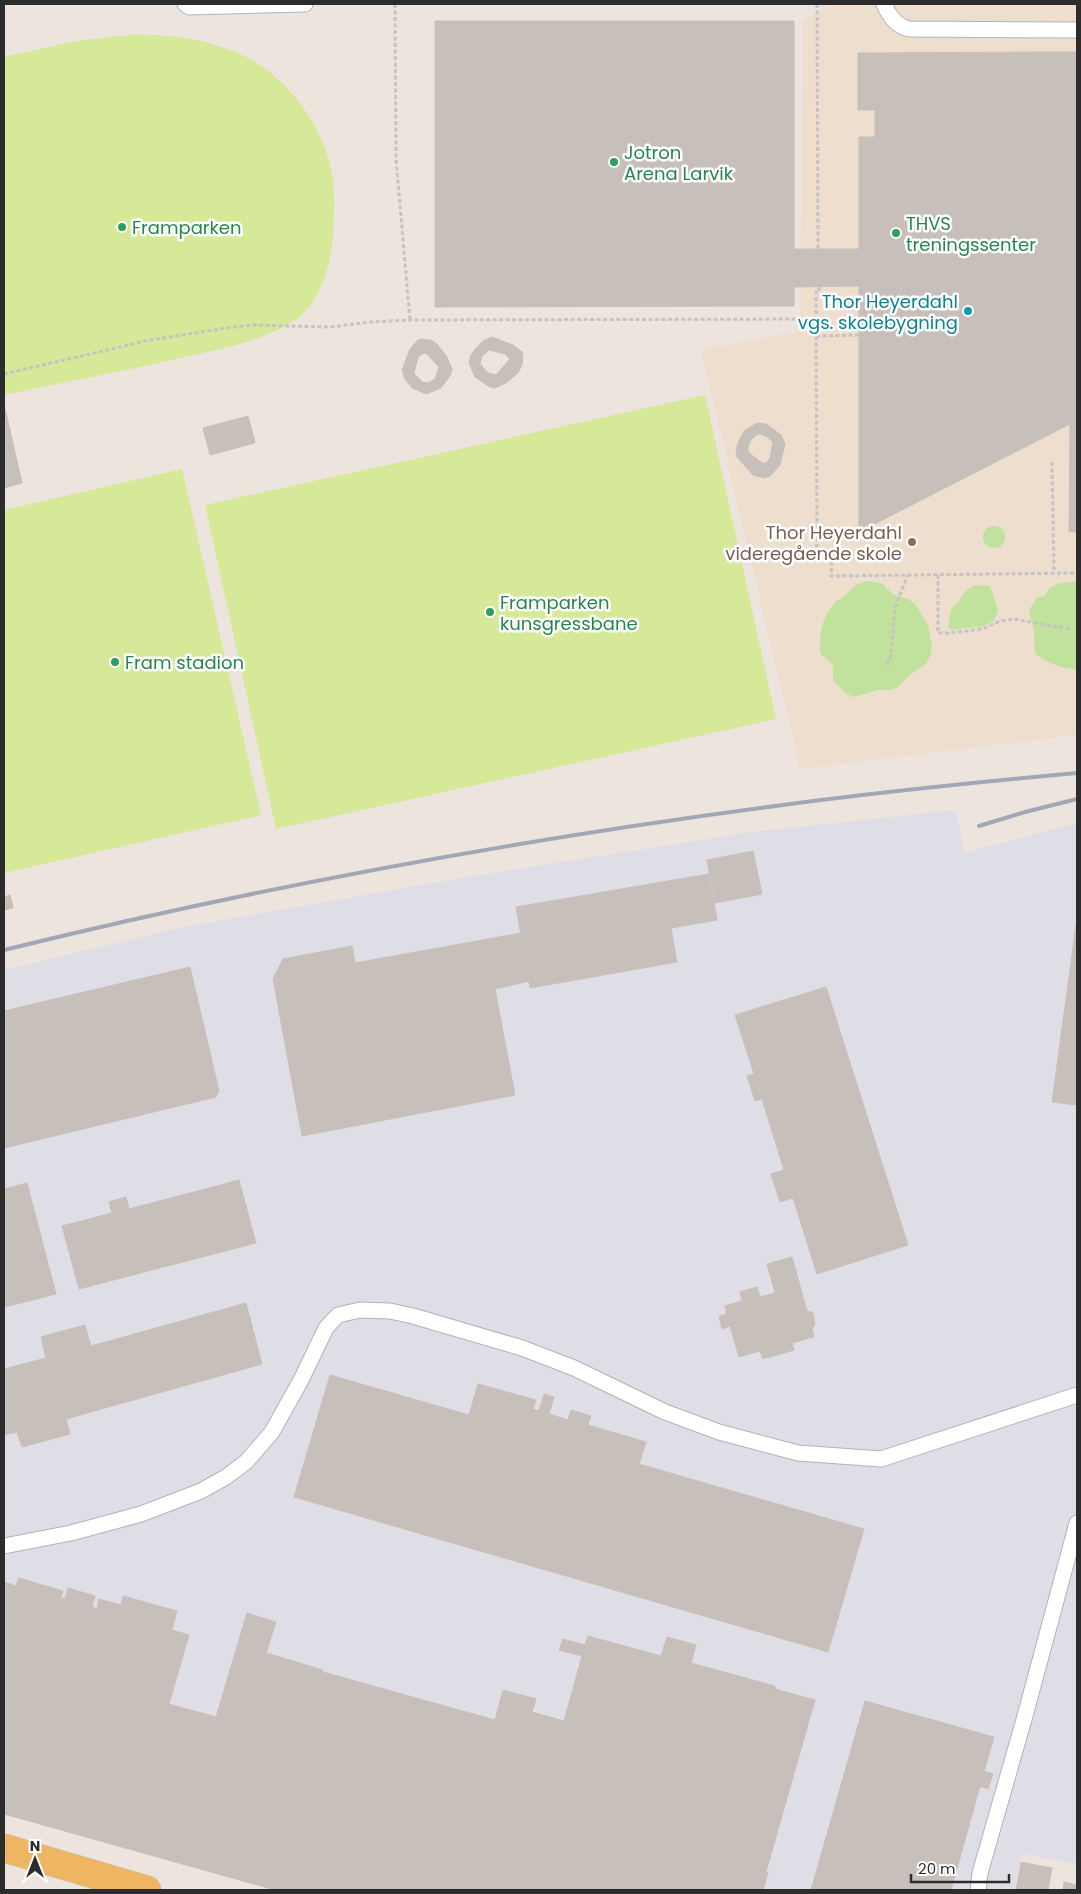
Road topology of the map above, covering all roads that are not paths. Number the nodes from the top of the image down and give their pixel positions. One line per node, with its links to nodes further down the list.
1 (185, 4): 2 (lane)
2 (305, 4)
3 (884, 4): 4 (lane)
4 (1077, 30)
5 (1077, 1395): 7 (lane)
6 (1077, 1523): 10 (lane)
7 (4, 1546)
8 (4, 1848): 9 (main road)
9 (147, 1890)
10 (978, 1890)

